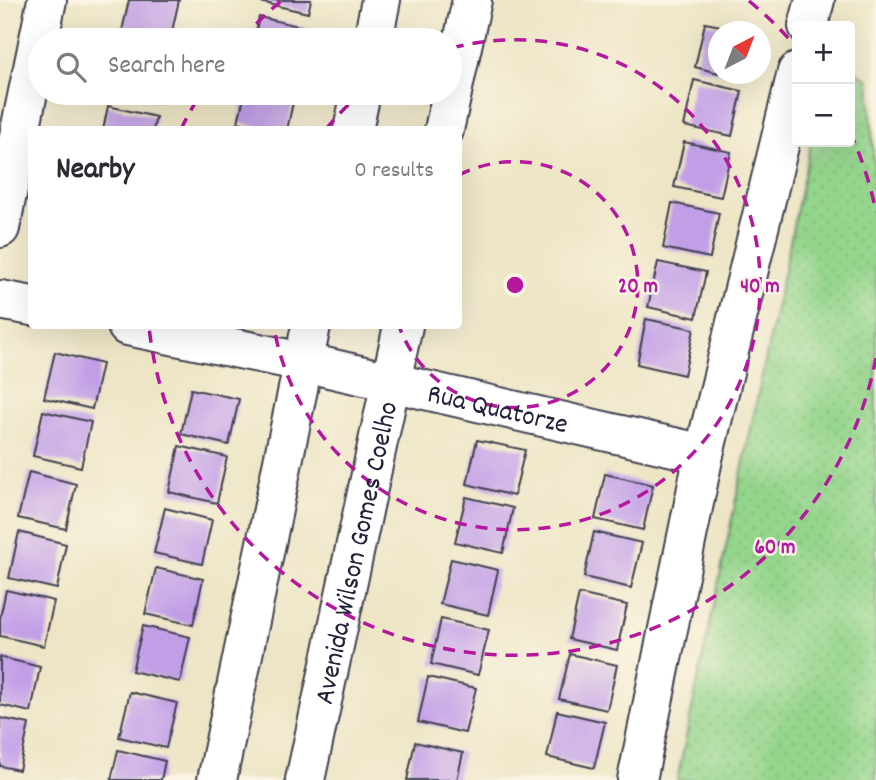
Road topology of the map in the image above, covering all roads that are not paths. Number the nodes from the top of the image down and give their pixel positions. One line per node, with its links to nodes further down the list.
1 (47, 0): 6 (street)
2 (381, 0): 7 (street)
3 (472, 0): 8 (street)
4 (815, 0): 5 (street)
5 (809, 21)
6 (41, 28)
7 (375, 28)
8 (462, 46)
9 (794, 84): 22 (street)
10 (28, 92): 15 (street)
11 (358, 105): 13 (street)
12 (449, 105): 14 (street)
13 (354, 126)
14 (445, 126)
15 (0, 228)
16 (0, 300): 17 (street)
17 (28, 305)
18 (157, 329): 20 (street, Rua Quatorze)
19 (401, 329): 21 (street, Avenida Wilson Gomes Coelho)
20 (307, 344): 21 (street, Rua Quatorze); 23 (street)
21 (391, 382): 22 (street, Rua Quatorze); 24 (street, Avenida Wilson Gomes Coelho)
22 (704, 454): 25 (street)
23 (217, 780)
24 (305, 780)
25 (637, 780)

